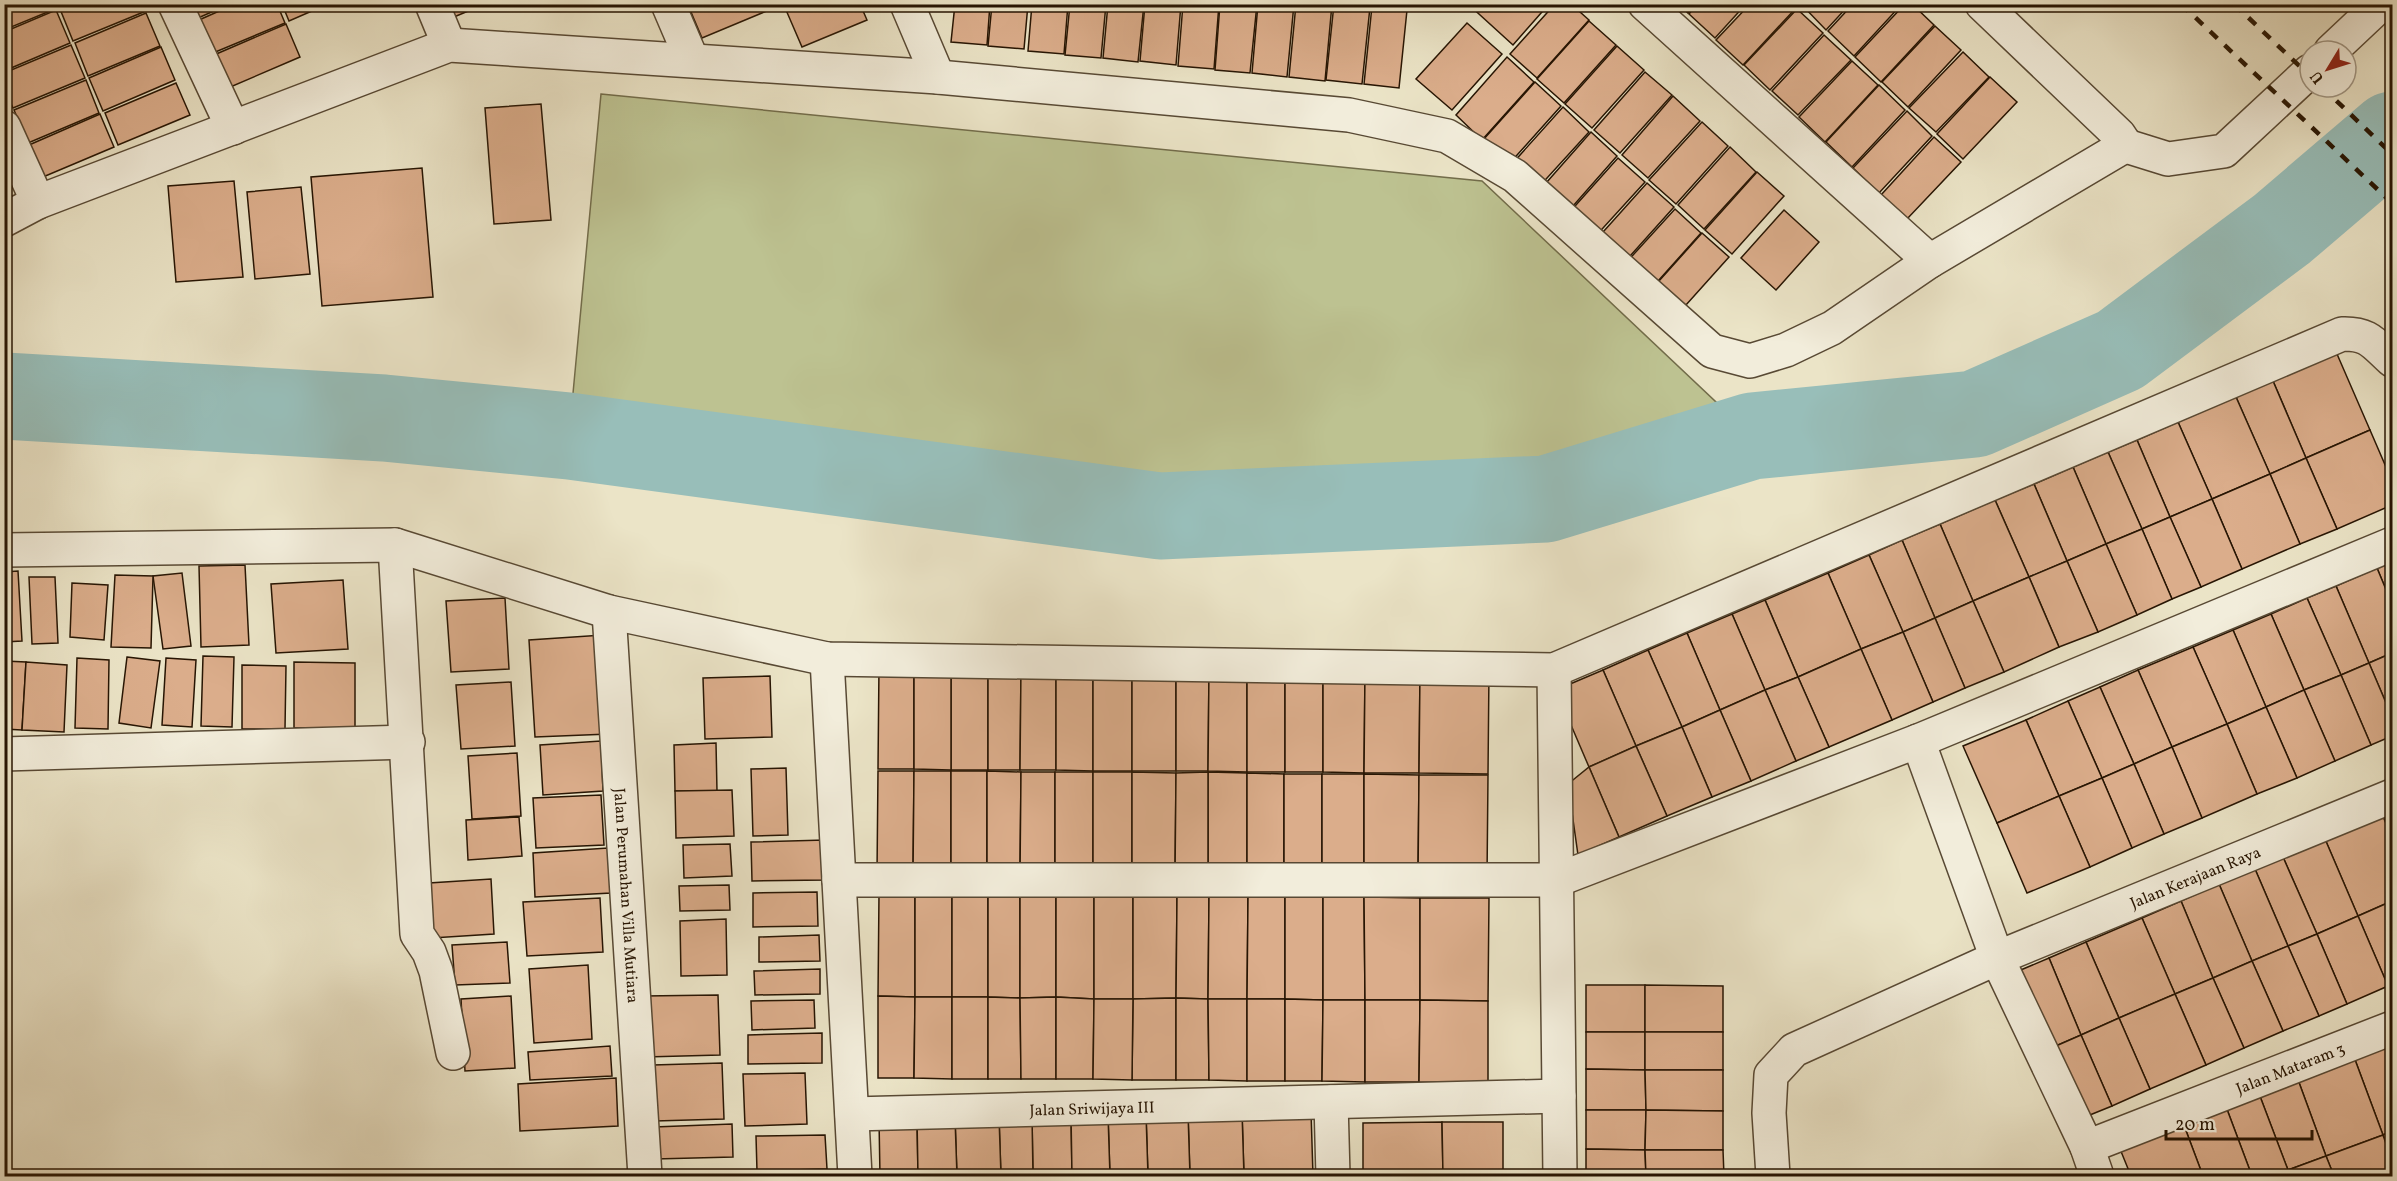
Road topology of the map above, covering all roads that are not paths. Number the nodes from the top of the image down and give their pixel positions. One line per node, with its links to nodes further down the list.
1 (175, 4): 14 (street)
2 (432, 4): 9 (street)
3 (668, 4): 10 (street)
4 (907, 4): 11 (street)
5 (1645, 4): 18 (street)
6 (1982, 4): 15 (street)
7 (2381, 4): 8 (street)
8 (2344, 39)
9 (449, 45): 10 (street); 14 (street)
10 (692, 60): 11 (street)
11 (938, 77): 18 (street)
12 (2298, 82): 15 (street)
13 (4, 128): 16 (street)
14 (233, 128): 16 (street)
15 (2121, 140): 18 (street)
16 (38, 202): 17 (street)
17 (4, 220)
18 (1930, 261)
19 (2392, 360): 25 (street)
20 (2392, 544): 26 (street)
21 (395, 545): 22 (street); 23 (street); 27 (street)
22 (4, 550)
23 (609, 612): 24 (street); 39 (street, Jalan Perumahan Villa Mutiara)
24 (827, 659): 25 (street); 30 (street)
25 (1554, 670): 31 (street)
26 (1918, 741): 31 (street); 32 (street)
27 (408, 742): 28 (street); 34 (street)
28 (4, 754)
29 (2392, 796): 32 (street, Jalan Kerajaan Raya)
30 (839, 880): 31 (street); 37 (street)
31 (1557, 880): 35 (street)
32 (1997, 958): 38 (street); 43 (street, Jalan Kerajaan Raya)
33 (2392, 1028): 38 (street, Jalan Mataram 3)
34 (453, 1053)
35 (1558, 1096): 36 (street, Jalan Sriwijaya III); 42 (street)
36 (1331, 1102): 37 (street, Jalan Sriwijaya III); 41 (street)
37 (852, 1114): 40 (street)
38 (2092, 1162)
39 (645, 1176)
40 (855, 1176)
41 (1333, 1176)
42 (1560, 1176)
43 (1773, 1176)

